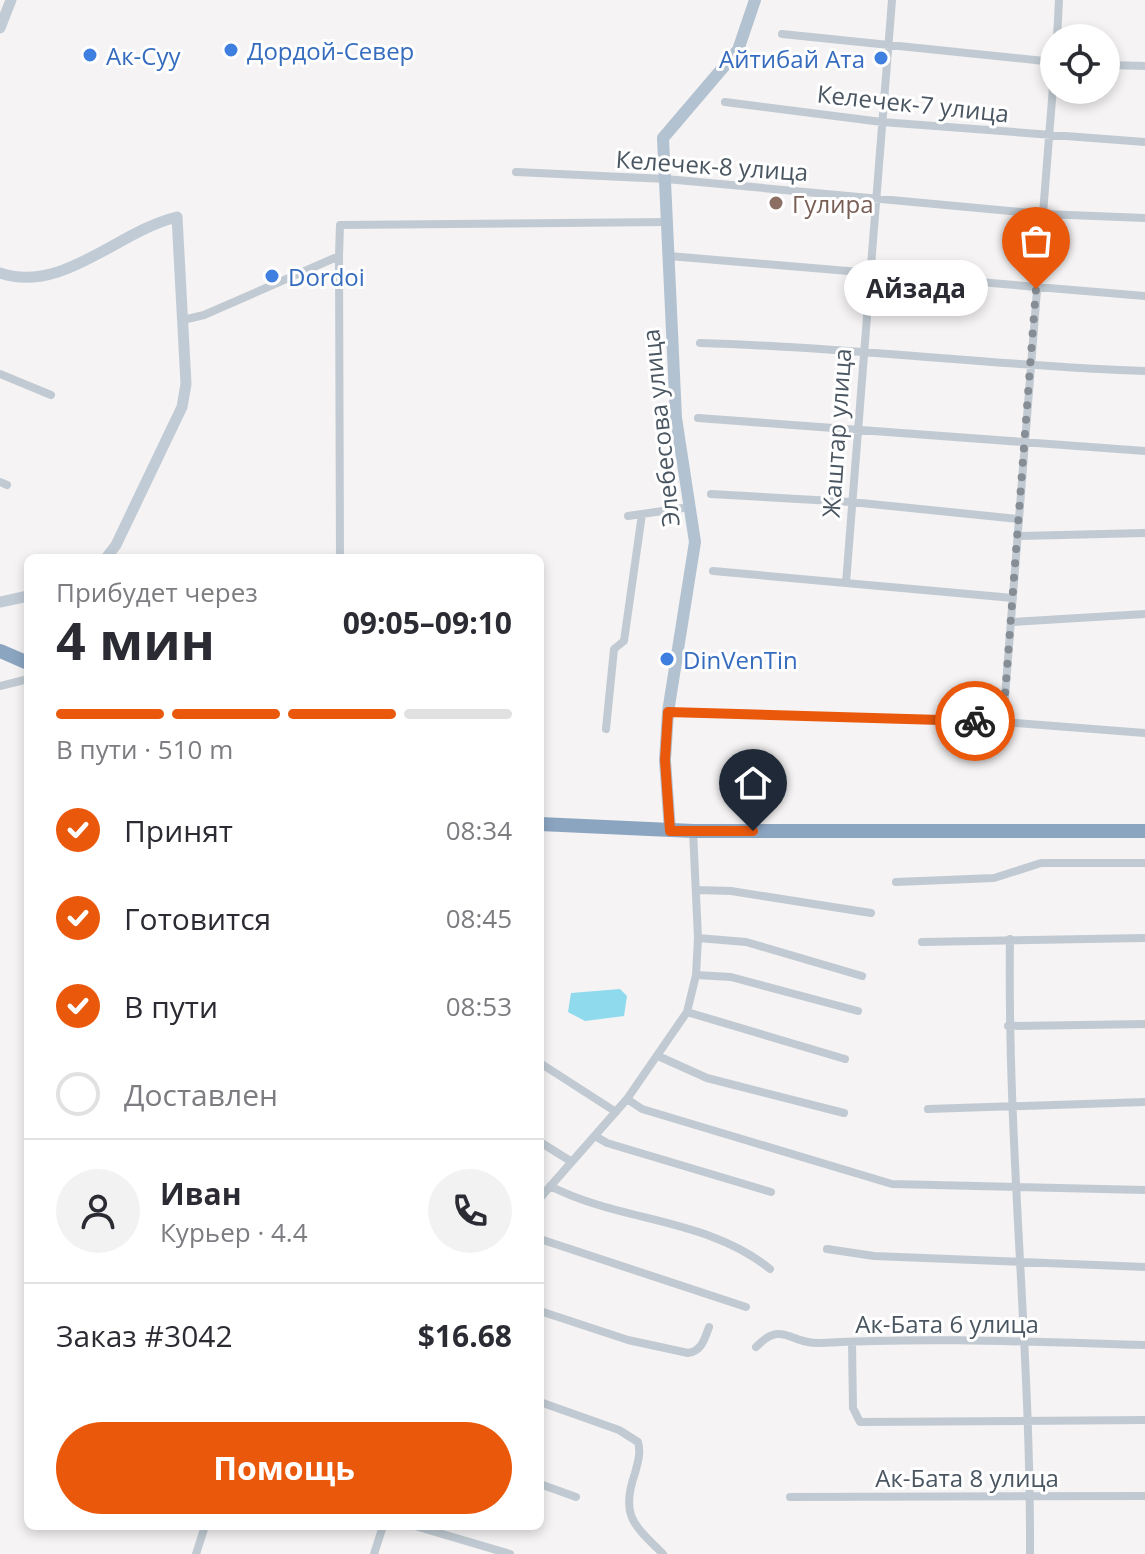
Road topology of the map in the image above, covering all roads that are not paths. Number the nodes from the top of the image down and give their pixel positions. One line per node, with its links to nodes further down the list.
1 (11, 0): 6 (street)
2 (755, 0): 18 (main road, Элебесова улица)
3 (892, 0): 8 (street, Жаштар улица)
4 (1059, 0): 5 (street)
5 (1058, 24)
6 (0, 28)
7 (782, 34): 8 (street)
8 (888, 48): 9 (street); 14 (street, Жаштар улица)
9 (1040, 61)
10 (1120, 65): 11 (street)
11 (1145, 66)
12 (725, 102): 14 (street, Келечек-7 улица)
13 (1051, 104): 15 (street)
14 (882, 122): 15 (street, Келечек-7 улица); 19 (street, Жаштар улица)
15 (1048, 137): 16 (street, Келечек-7 улица); 20 (street)
16 (1145, 142)
17 (516, 172): 18 (street, Келечек-8 улица)
18 (666, 179): 19 (street, Келечек-8 улица); 22 (main road, Элебесова улица)
19 (876, 198): 20 (street, Келечек-8 улица); 26 (street, Жаштар улица)
20 (1043, 214): 21 (street, Келечек-8 улица); 27 (street)
21 (1145, 218)
22 (667, 222): 23 (street); 24 (main road, Элебесова улица)
23 (339, 256): 29 (street); 49 (street)
24 (669, 256): 26 (street); 42 (main road, Элебесова улица)
25 (0, 273): 29 (street)
26 (868, 275): 27 (street); 31 (street, Жаштар улица)
27 (1036, 289): 28 (street); 32 (street)
28 (1145, 296)
29 (183, 320): 48 (street)
30 (700, 343): 31 (street)
31 (862, 352): 32 (street); 37 (street, Жаштар улица)
32 (1030, 367): 33 (street); 38 (street)
33 (1145, 371)
34 (0, 374): 35 (street)
35 (51, 395)
36 (698, 418): 37 (street)
37 (858, 428): 38 (street); 41 (street, Жаштар улица)
38 (1026, 441): 39 (street); 45 (street)
39 (1145, 451)
40 (711, 494): 41 (street)
41 (851, 502): 45 (street); 51 (street, Жаштар улица)
42 (690, 507): 43 (street); 61 (main road, Элебесова улица)
43 (642, 514): 44 (street); 63 (street)
44 (628, 516)
45 (1019, 519): 47 (street)
46 (1145, 533): 47 (street)
47 (1019, 536): 53 (street)
48 (109, 554)
49 (340, 554)
50 (713, 571): 51 (street)
51 (846, 583): 53 (street)
52 (24, 597): 54 (street)
53 (1013, 598): 56 (street)
54 (0, 602)
55 (1145, 614): 56 (street)
56 (1012, 622): 62 (street)
57 (0, 651): 58 (highway)
58 (24, 661)
59 (24, 680): 60 (street)
60 (0, 686)
61 (668, 712): 62 (street); 66 (main road, Элебесова улица)
62 (1003, 722): 64 (street)
63 (606, 729)
64 (1145, 733)
65 (544, 824): 66 (highway)
66 (670, 831): 67 (highway)
67 (693, 831): 68 (highway); 71 (street)
68 (1145, 831)
69 (1145, 863): 70 (street)
70 (896, 882)
71 (698, 890): 72 (street); 73 (street)
72 (871, 913)
73 (698, 938): 77 (street); 78 (street)
74 (1145, 938): 75 (street)
75 (1010, 939): 76 (street); 82 (street)
76 (922, 942)
77 (696, 975): 79 (street); 80 (street)
78 (862, 976)
79 (858, 1011)
80 (687, 1012): 83 (street); 84 (street)
81 (1145, 1024): 82 (street)
82 (1008, 1026): 88 (street)
83 (658, 1056): 86 (street); 91 (street)
84 (845, 1059)
85 (544, 1066): 90 (street)
86 (627, 1099): 90 (street); 96 (street)
87 (1145, 1102): 88 (street)
88 (1011, 1105): 89 (street); 96 (street)
89 (928, 1109)
90 (616, 1112): 92 (street)
91 (844, 1113)
92 (595, 1136): 94 (street); 98 (street)
93 (544, 1144): 94 (street)
94 (572, 1162): 95 (street)
95 (550, 1186): 99 (street); 104 (street)
96 (1015, 1189): 97 (street); 102 (street)
97 (1145, 1190)
98 (771, 1192)
99 (544, 1193)
100 (544, 1240): 105 (street)
101 (827, 1249): 102 (street)
102 (1021, 1264): 103 (street); 108 (street)
103 (1145, 1267)
104 (770, 1269)
105 (746, 1307)
106 (544, 1312): 107 (street)
107 (709, 1327)
108 (1024, 1342): 109 (street, Ак-Бата 6 улица); 110 (street, Ак-Бата 6 улица); 113 (street)
109 (852, 1343): 111 (street, Ак-Бата 6 улица); 113 (street)
110 (1145, 1345)
111 (756, 1347)
112 (544, 1403): 126 (street)
113 (1028, 1420): 114 (street); 116 (street)
114 (1145, 1420)
115 (544, 1485): 118 (street)
116 (1030, 1496): 117 (street, Ак-Бата 8 улица); 119 (street, Ак-Бата 8 улица); 127 (street)
117 (1145, 1496)
118 (576, 1497)
119 (790, 1497)
120 (204, 1530): 123 (street)
121 (382, 1530): 124 (street)
122 (429, 1530): 125 (street)
123 (196, 1554)
124 (374, 1554)
125 (510, 1554)
126 (663, 1554)
127 (1030, 1554)

